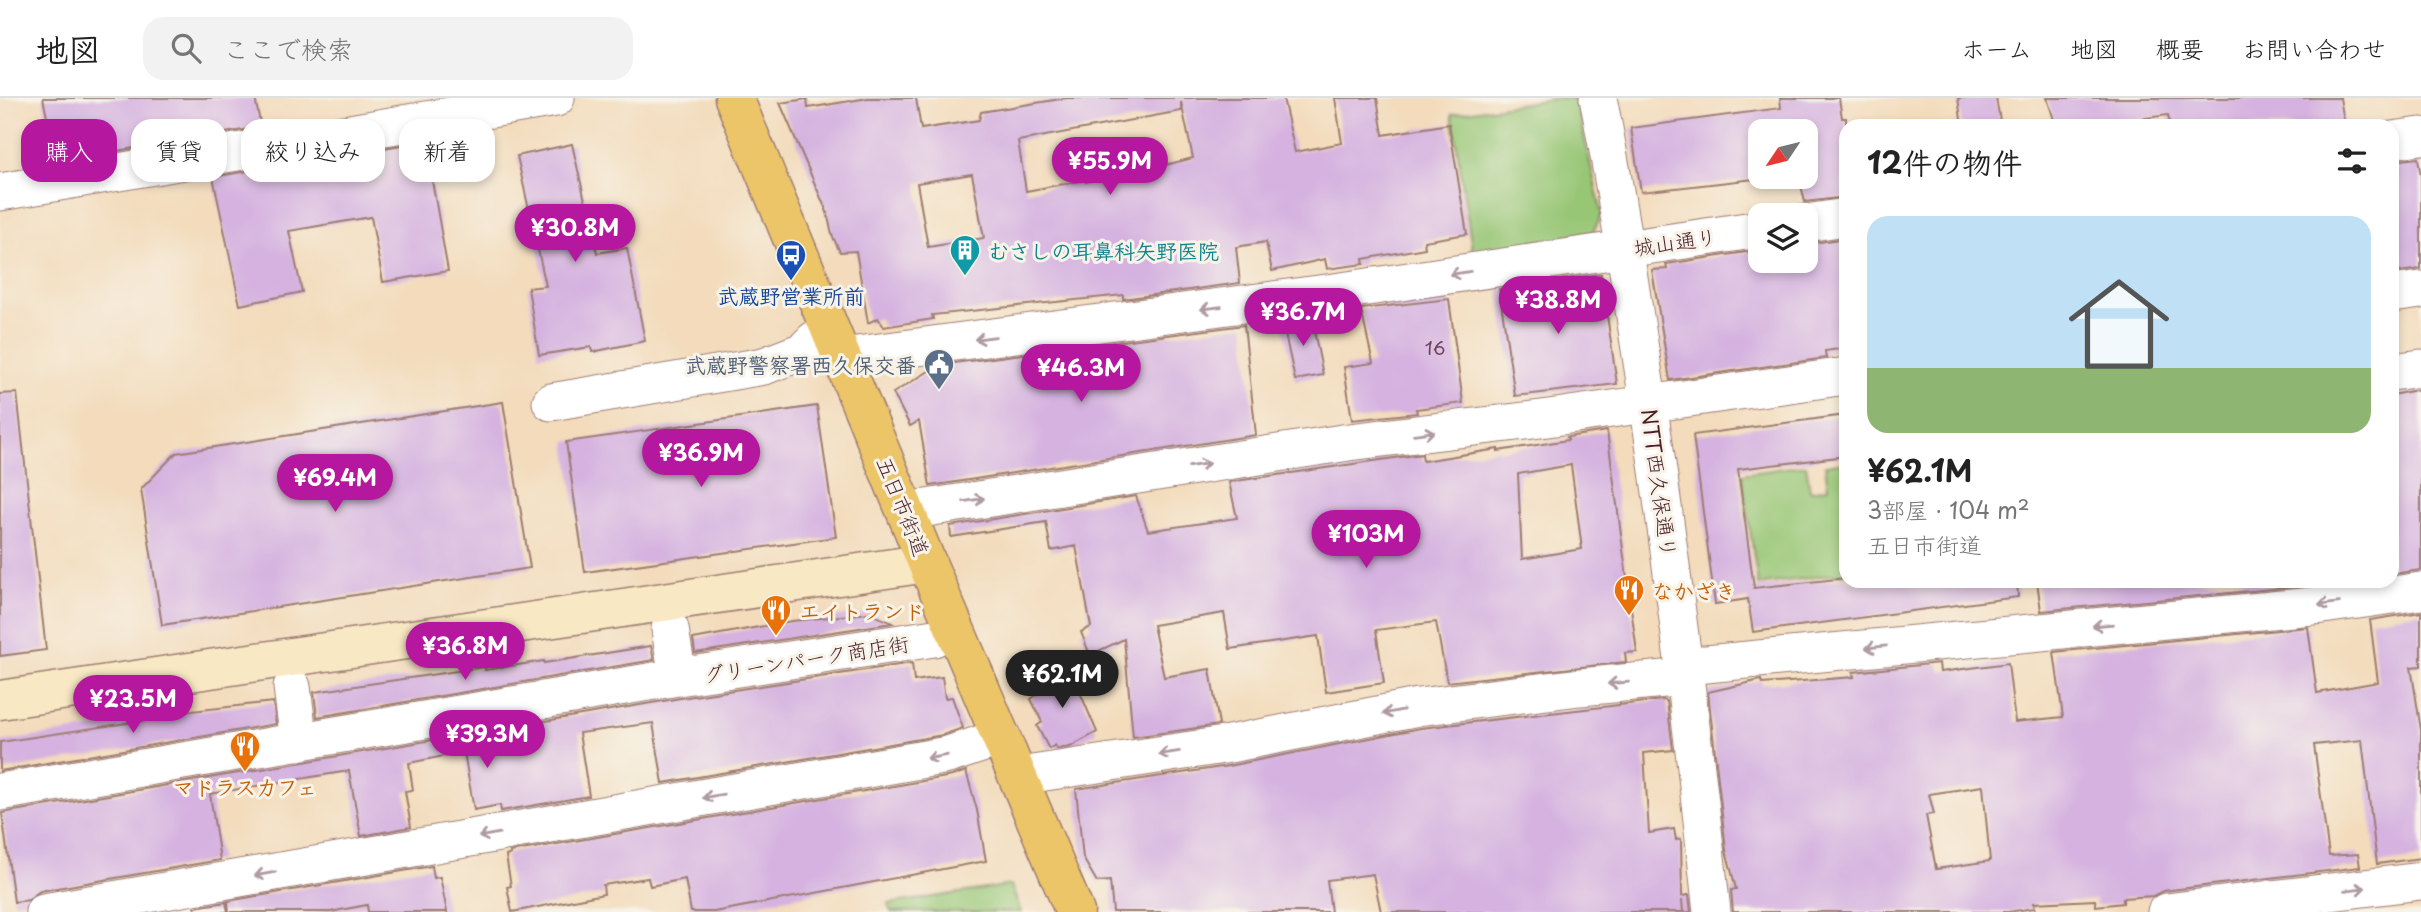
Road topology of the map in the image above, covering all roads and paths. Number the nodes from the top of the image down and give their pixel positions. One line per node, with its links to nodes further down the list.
1 (556, 98): 6 (street)
2 (734, 98): 13 (main road, 五日市街道)
3 (1598, 98): 10 (street, NTT西久保通り)
4 (2421, 136): 5 (street)
5 (2399, 139)
6 (0, 192)
7 (1839, 218): 8 (street)
8 (1818, 221)
9 (1748, 231): 10 (street, 城山通り)
10 (1625, 248): 13 (street, 城山通り, one-way to 13); 18 (street, NTT西久保通り)
11 (2421, 290): 12 (street)
12 (2399, 293)
13 (828, 349): 17 (street); 19 (main road, 五日市街道)
14 (2421, 368): 15 (street)
15 (2399, 371)
16 (1839, 377): 18 (street)
17 (551, 402)
18 (1649, 404): 19 (street, one-way to 18); 24 (street, NTT西久保通り)
19 (906, 511): 20 (main road, 五日市街道)
20 (927, 563): 27 (street); 28 (main road, 五日市街道)
21 (2421, 592): 24 (street, one-way to 24)
22 (670, 629): 25 (street, グリーンパーク商店街)
23 (934, 638): 25 (street, グリーンパーク商店街)
24 (1686, 672): 30 (street, one-way to 30); 36 (street, NTT西久保通り)
25 (678, 677): 29 (street, グリーンパーク商店街)
26 (292, 687): 29 (street)
27 (0, 700)
28 (1002, 737): 30 (main road, 五日市街道); 34 (street, one-way to 34)
29 (299, 742): 31 (street, グリーンパーク商店街)
30 (1019, 776): 35 (main road, 五日市街道)
31 (0, 792)
32 (2421, 881): 33 (street, one-way to 32)
33 (2182, 911)
34 (44, 912)
35 (1076, 912)
36 (1712, 912)

